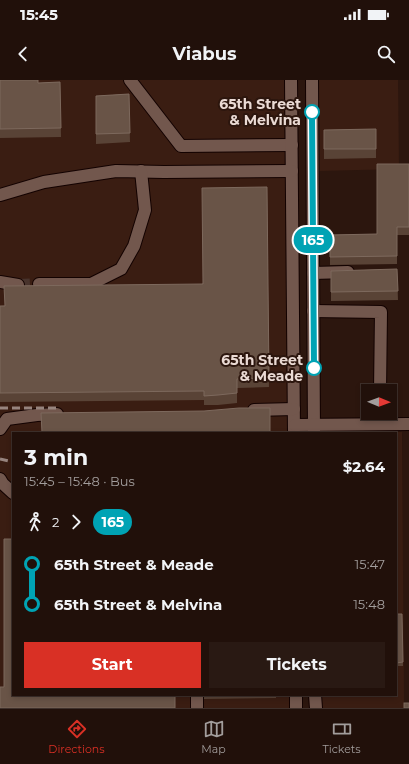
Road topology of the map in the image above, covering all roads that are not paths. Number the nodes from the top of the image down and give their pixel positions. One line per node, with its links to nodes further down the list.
1 (130, 80): 4 (street)
2 (292, 80): 4 (street)
3 (312, 80): 8 (street)
4 (292, 145): 6 (street)
5 (141, 171): 6 (street); 7 (street); 12 (street)
6 (292, 171): 15 (street)
7 (0, 195)
8 (313, 272): 9 (street); 13 (street)
9 (358, 272)
10 (0, 282): 11 (street)
11 (18, 284)
12 (38, 284)
13 (314, 311): 14 (street); 21 (street)
14 (380, 384)
15 (294, 409): 16 (street); 20 (street)
16 (239, 410)
17 (68, 414): 19 (street)
18 (409, 424): 21 (street)
19 (0, 429)
20 (294, 429): 21 (street)
21 (314, 429)
22 (0, 479): 23 (street)
23 (12, 493)
24 (197, 696): 27 (street)
25 (296, 696): 28 (street)
26 (316, 696): 29 (street)
27 (197, 708)
28 (296, 708)
29 (316, 708)

